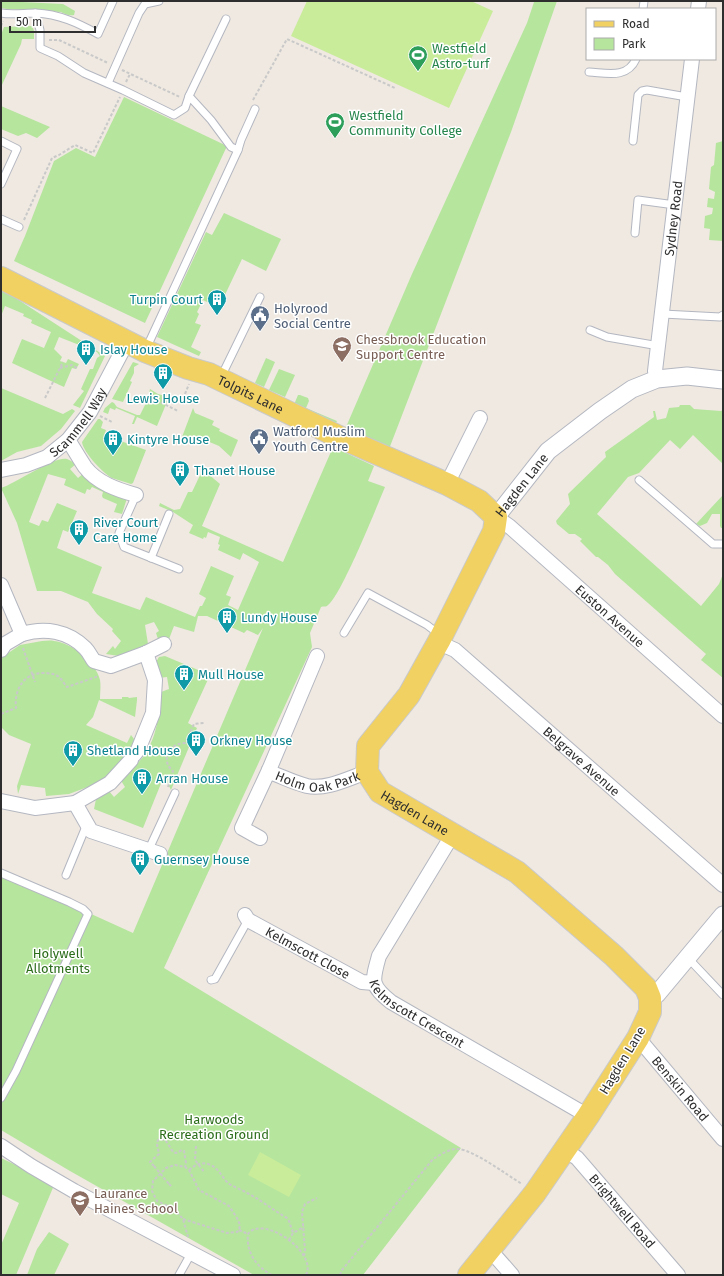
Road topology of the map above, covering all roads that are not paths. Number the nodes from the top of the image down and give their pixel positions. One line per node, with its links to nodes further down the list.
1 (113, 1): 4 (lane)
2 (159, 1): 9 (lane)
3 (1, 13): 4 (lane)
4 (35, 13): 9 (lane)
5 (226, 18): 11 (lane)
6 (635, 60): 8 (lane)
7 (692, 60): 10 (street, Sydney Road)
8 (589, 72)
9 (108, 83): 11 (lane)
10 (687, 97): 13 (lane); 17 (street, Sydney Road)
11 (188, 99): 15 (lane)
12 (255, 109): 15 (lane)
13 (633, 141)
14 (1, 142): 16 (lane)
15 (238, 150): 26 (lane)
16 (1, 184)
17 (675, 205): 20 (lane); 23 (street, Sydney Road)
18 (1, 219): 19 (lane)
19 (17, 226)
20 (635, 233)
21 (1, 278): 26 (main road, Tolpits Lane)
22 (260, 296): 29 (lane)
23 (663, 314): 24 (lane); 27 (street, Sydney Road)
24 (723, 315)
25 (590, 330): 27 (lane)
26 (136, 346): 29 (main road, Tolpits Lane); 32 (street, Scammell Way)
27 (659, 346): 28 (street, Sydney Road)
28 (657, 378): 30 (street, Hagden Lane); 38 (street, Hagden Lane)
29 (220, 379): 35 (main road, Tolpits Lane)
30 (723, 380)
31 (480, 418): 35 (street)
32 (68, 440): 33 (street, Scammell Way); 36 (street)
33 (1, 470)
34 (639, 480): 39 (lane)
35 (447, 484): 38 (main road, Tolpits Lane)
36 (136, 495): 40 (lane)
37 (169, 514): 40 (lane)
38 (496, 517): 45 (main road, Hagden Lane); 50 (street, Euston Avenue)
39 (723, 544)
40 (151, 558): 41 (lane)
41 (179, 569)
42 (1, 585): 44 (street)
43 (344, 633): 45 (lane)
44 (20, 635): 47 (street); 48 (street)
45 (445, 642): 52 (main road, Hagden Lane); 62 (street, Belgrave Avenue)
46 (164, 644): 48 (street)
47 (1, 650)
48 (146, 653): 55 (street)
49 (317, 656): 51 (street)
50 (723, 716)
51 (269, 770): 52 (street, Holm Oak Park); 58 (street)
52 (367, 772): 57 (main road, Hagden Lane)
53 (174, 795): 59 (lane)
54 (1, 801): 55 (street)
55 (75, 803): 56 (street)
56 (88, 824): 59 (street); 61 (lane)
57 (453, 834): 67 (street, Kelmscott Crescent); 69 (main road, Hagden Lane)
58 (260, 838)
59 (154, 851)
60 (1, 872): 71 (lane)
61 (66, 875)
62 (723, 885)
63 (723, 915): 65 (street)
64 (246, 917): 66 (lane); 67 (street, Kelmscott Close)
65 (688, 958): 68 (lane); 69 (street)
66 (211, 980)
67 (374, 983): 72 (street, Kelmscott Crescent)
68 (723, 995)
69 (650, 998): 70 (main road, Hagden Lane)
70 (638, 1038): 72 (main road, Hagden Lane); 73 (street, Benskin Road)
71 (1, 1098)
72 (588, 1116): 75 (main road, Hagden Lane)
73 (723, 1139)
74 (1, 1146): 77 (street)
75 (571, 1154): 76 (main road, Hagden Lane); 82 (street, Brightwell Road)
76 (490, 1250): 80 (main road, Hagden Lane); 81 (street)
77 (189, 1253): 78 (lane); 79 (street)
78 (179, 1275)
79 (233, 1275)
80 (469, 1275)
81 (512, 1275)
82 (678, 1275)

